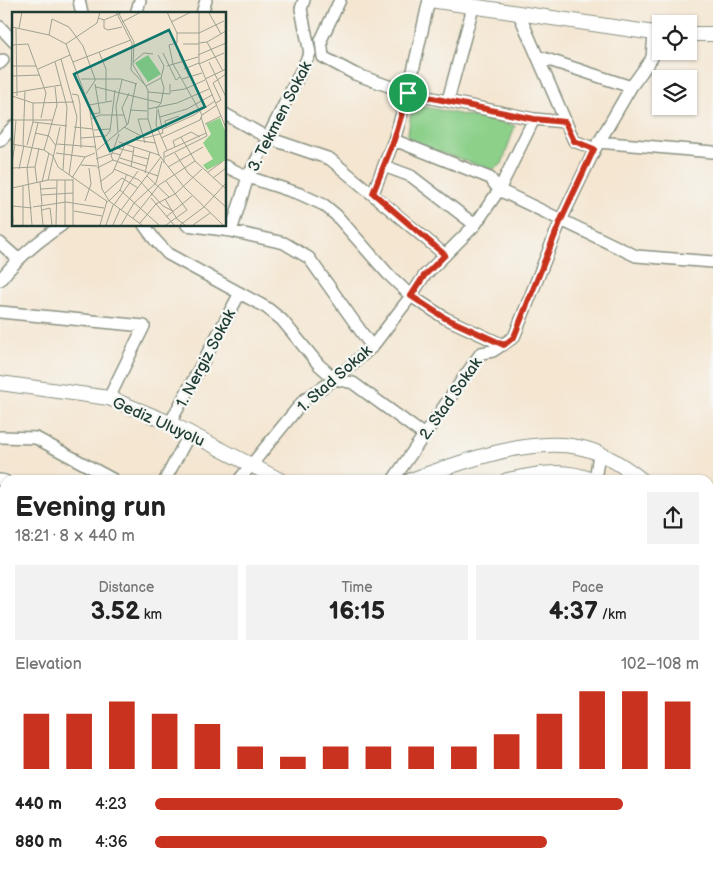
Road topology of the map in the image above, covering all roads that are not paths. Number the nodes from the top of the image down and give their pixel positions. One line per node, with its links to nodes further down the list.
1 (304, 0): 22 (street, 3. Tekmen Sokak)
2 (340, 0): 15 (street)
3 (430, 0): 4 (street); 15 (street)
4 (451, 2): 5 (street)
5 (473, 7): 6 (street); 16 (street)
6 (518, 14): 8 (street); 12 (street)
7 (0, 27): 11 (street)
8 (652, 33)
9 (697, 34): 10 (street)
10 (713, 34)
11 (12, 40)
12 (537, 56): 14 (street); 19 (street)
13 (652, 58): 14 (street)
14 (631, 87): 24 (street)
15 (408, 93): 16 (street); 23 (street)
16 (448, 100): 18 (street)
17 (226, 115): 22 (street)
18 (534, 119): 19 (street); 29 (street, 1. Stad Sokak)
19 (565, 122): 24 (street)
20 (12, 128): 21 (street)
21 (2, 136)
22 (268, 138): 28 (street, 3. Tekmen Sokak); 30 (street)
23 (394, 140): 27 (street); 29 (street)
24 (596, 146): 25 (street); 31 (street)
25 (713, 152)
26 (226, 166): 28 (street)
27 (384, 166): 30 (street); 32 (street)
28 (248, 177): 36 (street, 3. Tekmen Sokak); 43 (street)
29 (499, 190): 31 (street); 32 (street, 1. Stad Sokak)
30 (373, 193): 38 (street)
31 (561, 220): 40 (street); 45 (street)
32 (475, 225): 38 (street, 1. Stad Sokak)
33 (60, 226): 39 (street)
34 (145, 226): 42 (street)
35 (194, 226): 36 (street)
36 (231, 231): 46 (street)
37 (0, 243): 39 (street)
38 (445, 255): 43 (street, 1. Stad Sokak)
39 (18, 259): 41 (street)
40 (713, 262)
41 (0, 280)
42 (240, 293): 47 (street); 50 (street, 1. Nergiz Sokak)
43 (411, 296): 45 (street); 46 (street, 1. Stad Sokak)
44 (0, 312): 49 (street)
45 (504, 345): 52 (street, 2. Stad Sokak)
46 (372, 346): 47 (street, 1. Stad Sokak)
47 (335, 379): 52 (street); 55 (street, 1. Stad Sokak)
48 (0, 383): 49 (street, Gediz Uluyolu)
49 (109, 398): 50 (street, Gediz Uluyolu)
50 (170, 423): 51 (street, Gediz Uluyolu)
51 (190, 433): 55 (street, Gediz Uluyolu); 57 (street)
52 (424, 435): 60 (street, 2. Stad Sokak)
53 (0, 436): 56 (street)
54 (599, 454): 61 (street); 64 (street); 65 (street)
55 (250, 465): 58 (street, 1. Stad Sokak); 59 (street, Gediz Uluyolu)
56 (105, 475)
57 (168, 475)
58 (243, 475)
59 (270, 475)
60 (396, 475)
61 (427, 475)
62 (539, 475): 63 (street)
63 (578, 475)
64 (594, 475)
65 (636, 475)

